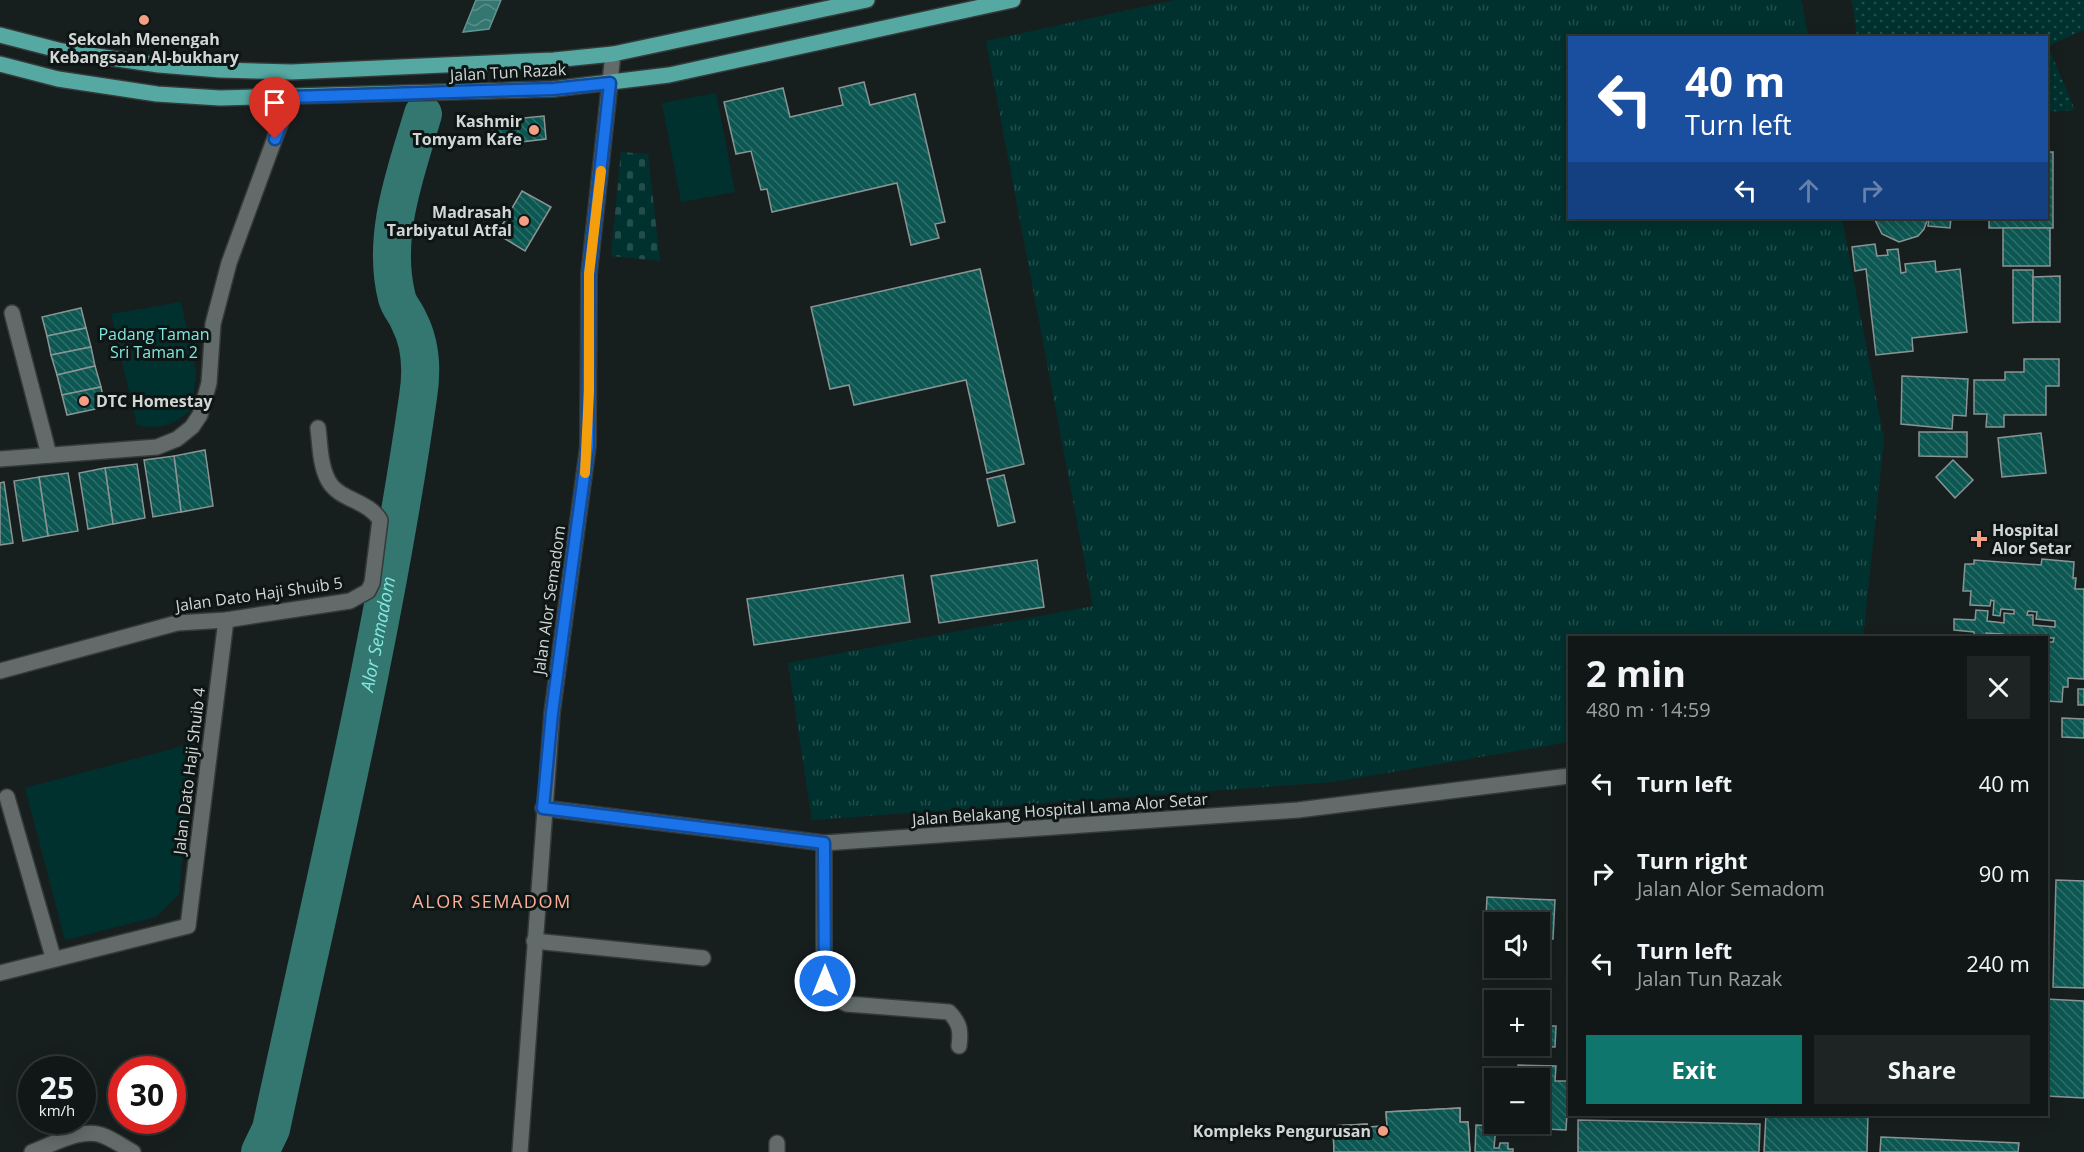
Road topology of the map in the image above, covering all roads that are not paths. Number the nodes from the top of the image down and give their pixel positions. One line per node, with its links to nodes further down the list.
1 (867, 0): 4 (main road, Jalan Tun Razak)
2 (1013, 0): 6 (main road, Jalan Tun Razak)
3 (0, 35): 4 (main road, Jalan Tun Razak)
4 (613, 54): 6 (street, Jalan Alor Semadom)
5 (0, 64): 7 (main road, Jalan Tun Razak)
6 (610, 83): 7 (main road, Jalan Tun Razak); 16 (street, Jalan Alor Semadom)
7 (290, 97): 10 (street)
8 (12, 313): 10 (street)
9 (318, 428): 12 (street, Jalan Dato Haji Shuib 5)
10 (48, 455): 11 (street)
11 (0, 459)
12 (226, 620): 13 (street, Jalan Dato Haji Shuib 5); 19 (street, Jalan Dato Haji Shuib 4)
13 (0, 672)
14 (1568, 776): 17 (street, Jalan Belakang Hospital Lama Alor Setar)
15 (7, 797): 19 (street)
16 (543, 808): 17 (street, Jalan Belakang Hospital Lama Alor Setar); 18 (street, Jalan Alor Semadom)
17 (824, 843): 22 (street)
18 (534, 940): 20 (street); 25 (street, Jalan Alor Semadom)
19 (53, 957): 21 (street)
20 (703, 958)
21 (0, 973)
22 (959, 1046)
23 (32, 1152): 24 (street)
24 (133, 1152)
25 (520, 1152)

